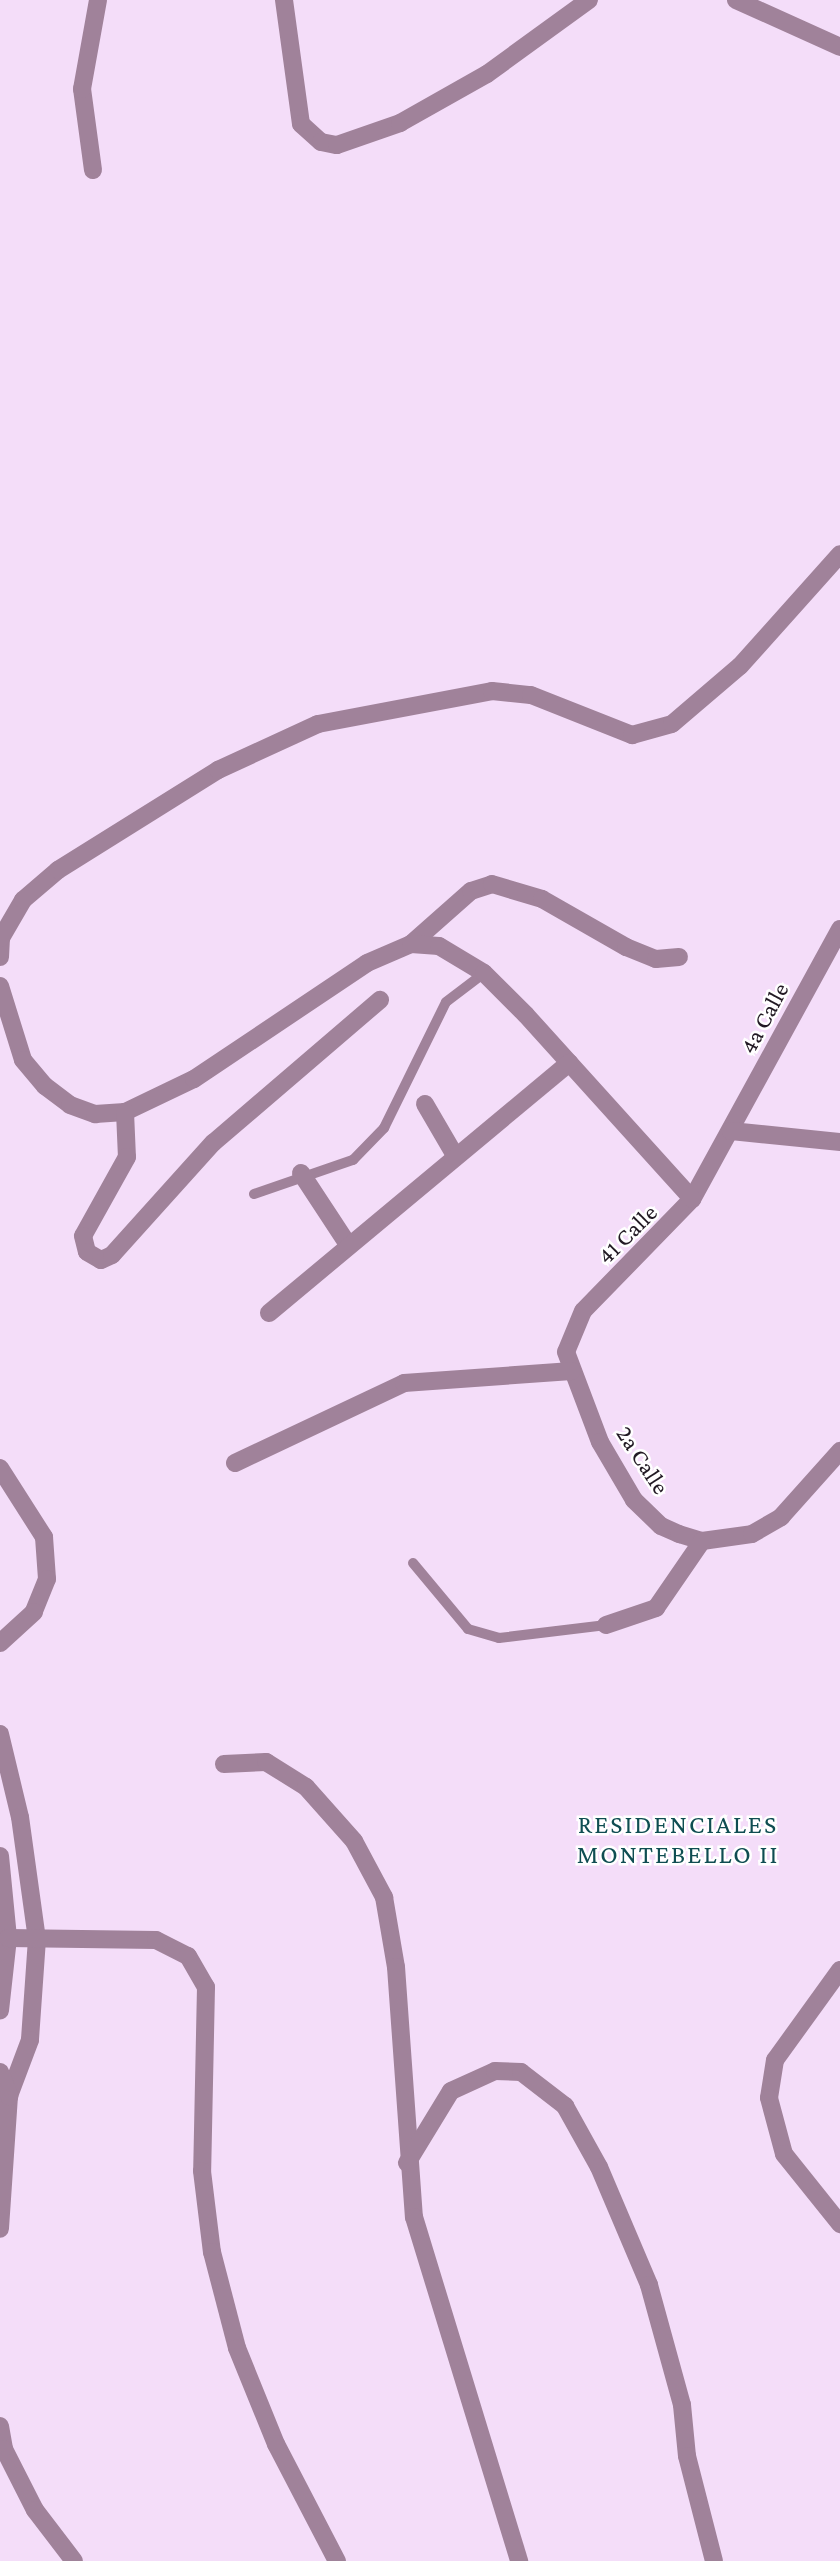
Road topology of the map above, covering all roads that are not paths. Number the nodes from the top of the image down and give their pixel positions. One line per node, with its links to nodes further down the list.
1 (98, 0): 6 (street)
2 (284, 0): 3 (street)
3 (589, 0)
4 (736, 0): 5 (street)
5 (840, 47)
6 (93, 170)
7 (840, 554): 10 (street)
8 (840, 929): 18 (street, 4a Calle)
9 (411, 944): 11 (street); 12 (street); 17 (street)
10 (0, 957)
11 (678, 957)
12 (484, 973): 15 (street); 21 (lane)
13 (0, 986): 17 (street)
14 (380, 1000): 17 (street)
15 (569, 1063): 20 (street); 23 (street)
16 (425, 1104): 20 (street)
17 (125, 1112)
18 (732, 1131): 19 (street); 23 (street, 41 Calle)
19 (840, 1142)
20 (456, 1157): 24 (street)
21 (301, 1173): 22 (lane); 24 (street)
22 (254, 1194)
23 (692, 1199): 26 (street, 41 Calle)
24 (349, 1246): 25 (street)
25 (270, 1313)
26 (572, 1371): 28 (street); 30 (street, 2a Calle)
27 (840, 1451): 30 (street, 2a Calle)
28 (235, 1463)
29 (0, 1468): 33 (street)
30 (702, 1541): 32 (street)
31 (414, 1563): 32 (lane)
32 (606, 1625)
33 (0, 1643)
34 (0, 1734): 38 (street)
35 (224, 1764): 43 (street)
36 (0, 1856): 37 (street)
37 (8, 1938): 38 (street); 40 (street)
38 (37, 1939): 42 (street); 48 (street)
39 (840, 1970): 44 (street)
40 (0, 2011)
41 (0, 2072): 42 (street)
42 (9, 2096): 45 (street)
43 (407, 2163): 49 (street); 50 (street)
44 (840, 2224)
45 (0, 2229)
46 (0, 2426): 47 (street)
47 (75, 2561)
48 (337, 2561)
49 (519, 2561)
50 (714, 2561)

